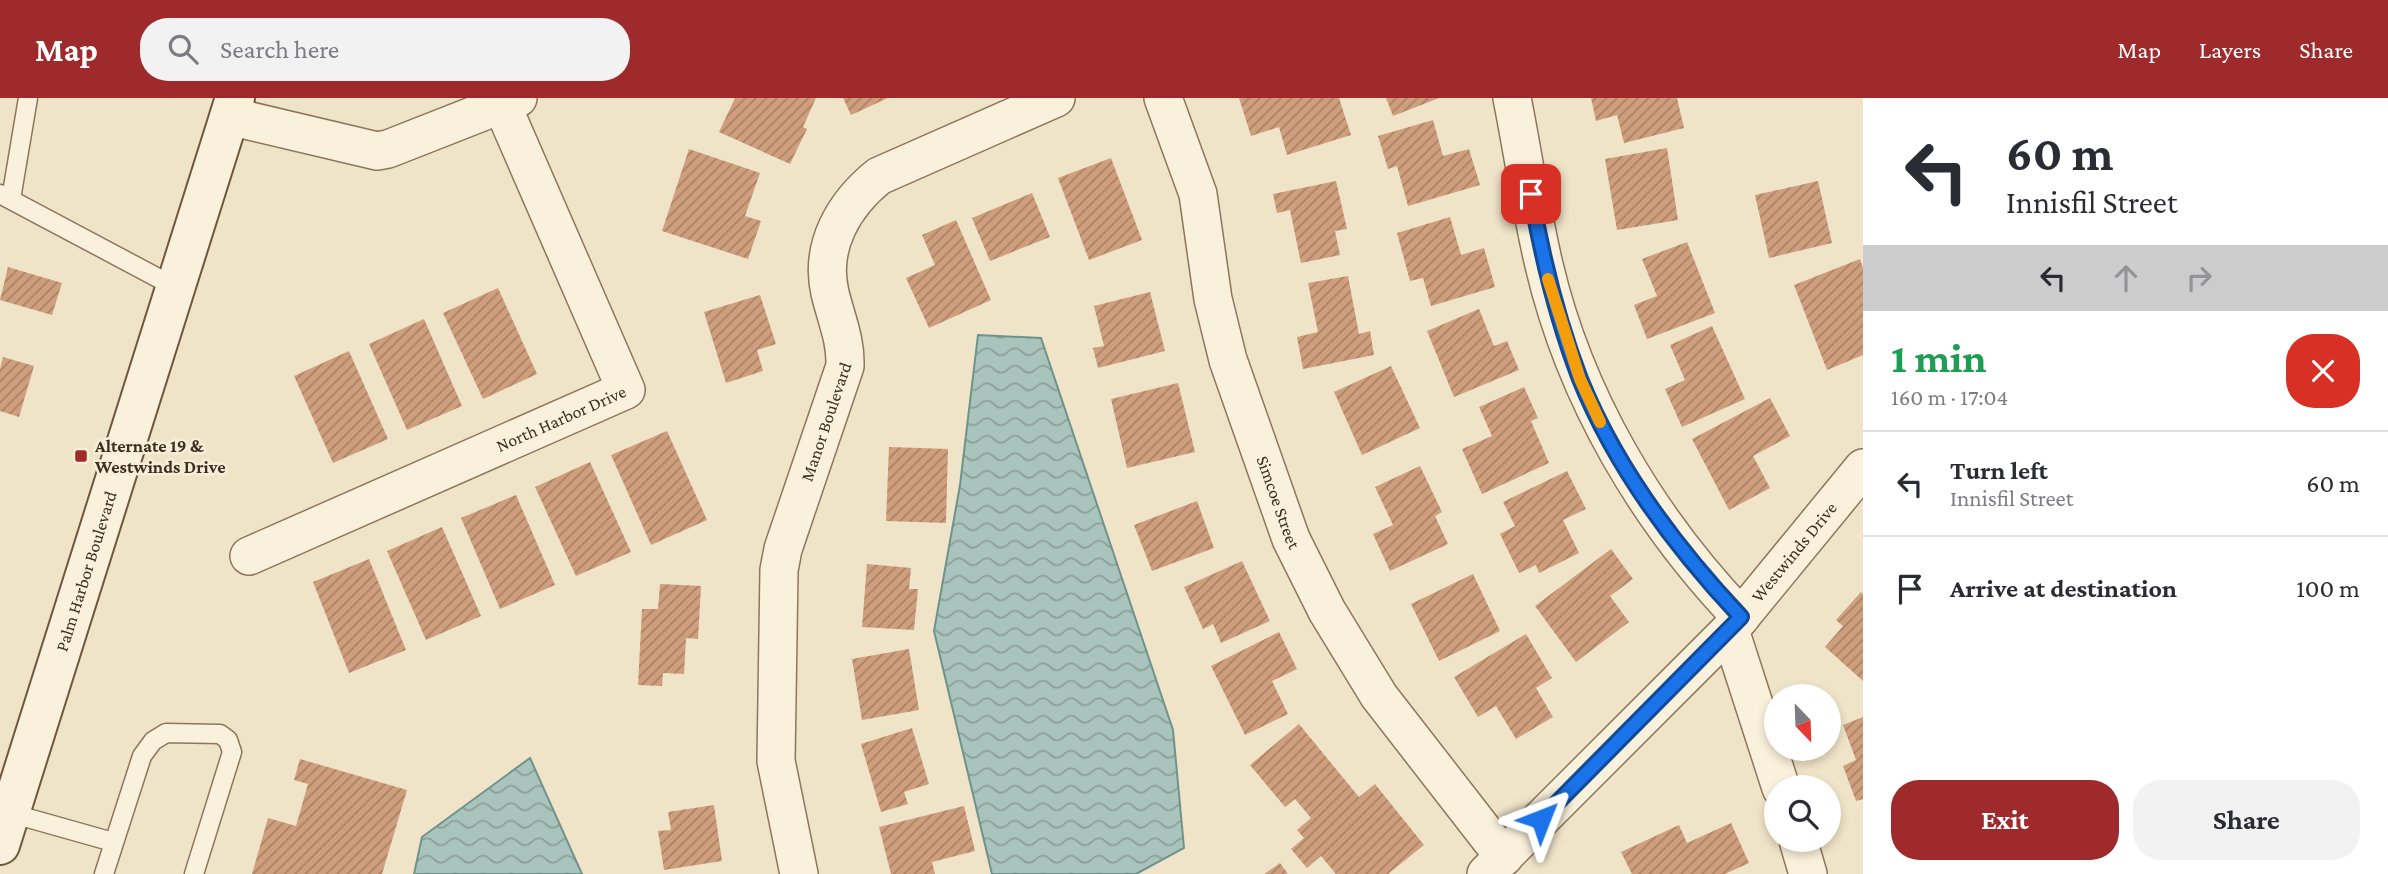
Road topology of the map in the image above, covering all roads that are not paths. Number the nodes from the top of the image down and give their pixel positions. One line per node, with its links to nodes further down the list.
1 (28, 98): 7 (lane)
2 (1056, 98): 19 (street, Manor Boulevard)
3 (1163, 98): 16 (street, Simcoe Street)
4 (1512, 98): 11 (street)
5 (510, 101): 6 (street); 10 (street, North Harbor Drive)
6 (232, 107): 8 (main road, Palm Harbor Boulevard)
7 (6, 197): 8 (lane)
8 (175, 287): 13 (main road, Palm Harbor Boulevard)
9 (1863, 468): 11 (street, Westwinds Drive)
10 (249, 556)
11 (1735, 623): 12 (street); 16 (street, Westwinds Drive)
12 (1777, 775)
13 (5, 829): 14 (lane)
14 (113, 842): 17 (lane); 18 (lane)
15 (1802, 852): 20 (street)
16 (1495, 866)
17 (104, 874)
18 (194, 874)
19 (799, 874)
20 (1808, 874)

